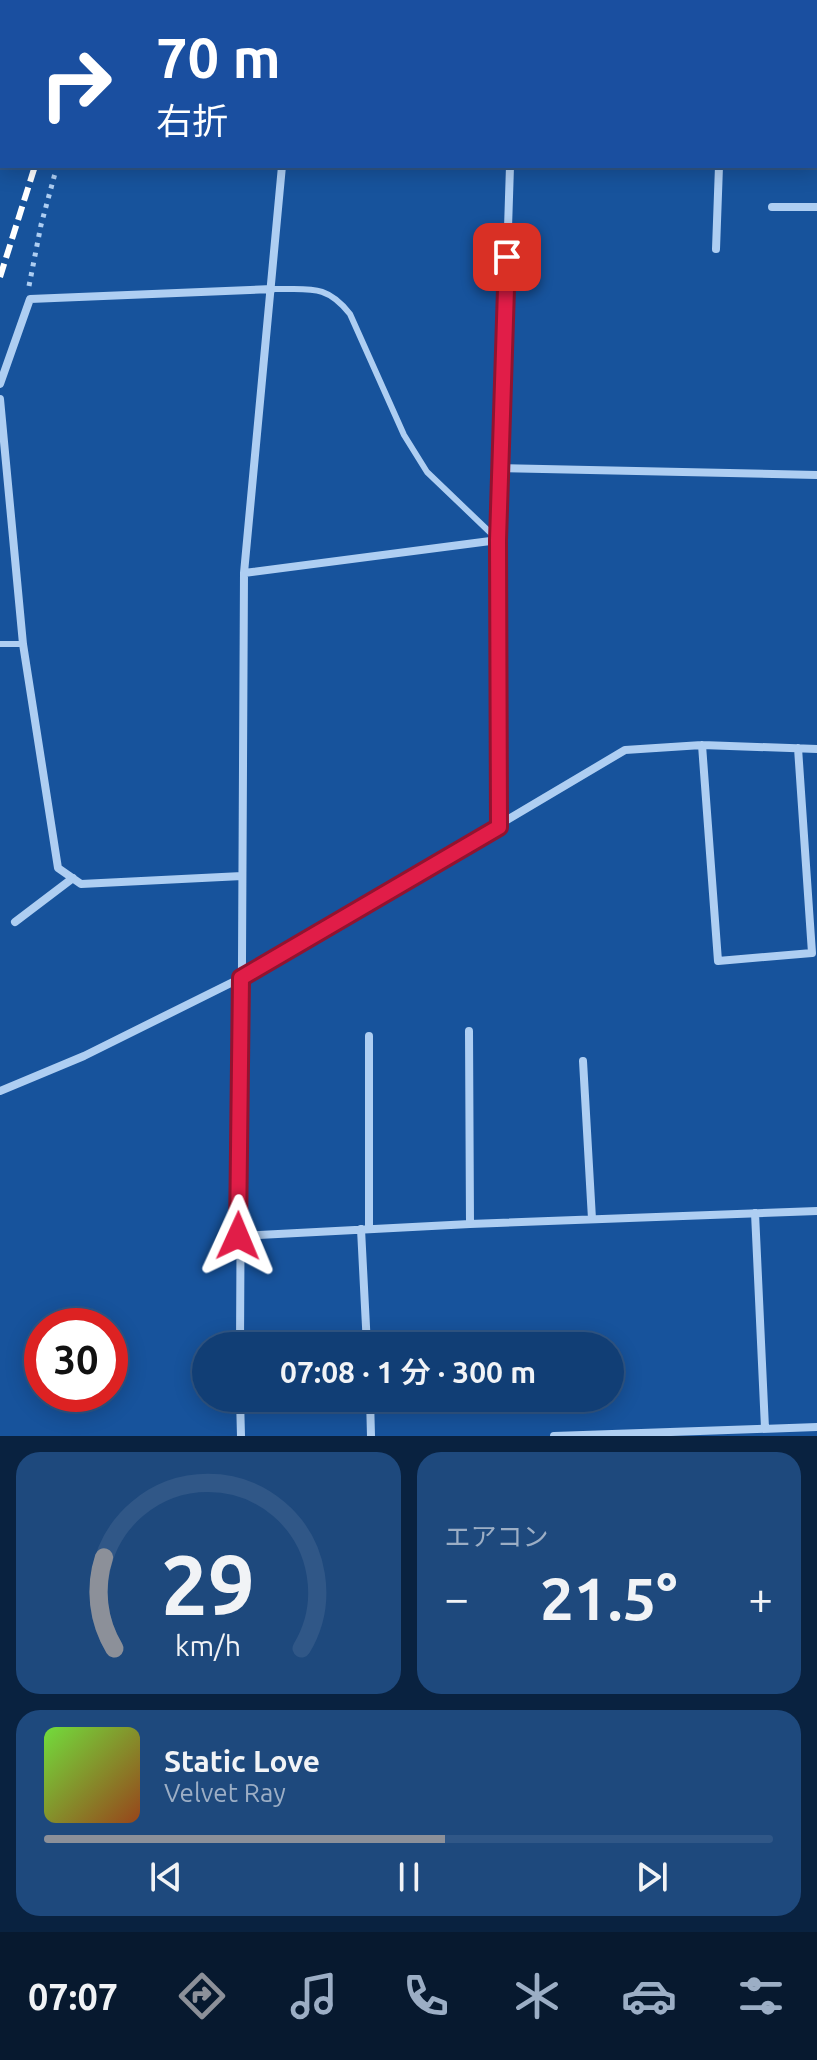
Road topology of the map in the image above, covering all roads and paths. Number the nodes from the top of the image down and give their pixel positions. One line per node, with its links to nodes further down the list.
1 (56, 168): 9 (path)
2 (282, 168): 8 (street)
3 (510, 168): 12 (street)
4 (719, 168): 7 (street)
5 (772, 207): 6 (street)
6 (817, 207)
7 (716, 249)
8 (272, 289): 9 (street); 14 (lane); 15 (street)
9 (30, 299): 10 (street)
10 (0, 384)
11 (0, 399): 17 (street)
12 (500, 468): 13 (street); 14 (street)
13 (817, 475)
14 (498, 540): 15 (street); 21 (street)
15 (244, 573): 22 (street)
16 (0, 644): 17 (lane)
17 (23, 644): 23 (street)
18 (702, 745): 19 (street); 19 (street); 21 (street)
19 (798, 748): 20 (street)
20 (817, 749)
21 (499, 827): 25 (street)
22 (242, 876): 23 (street); 25 (street)
23 (73, 878): 24 (street)
24 (15, 922)
25 (241, 978): 29 (street); 35 (street)
26 (469, 1031): 33 (street)
27 (369, 1036): 34 (street)
28 (583, 1061): 32 (street)
29 (0, 1091)
30 (817, 1211): 31 (street)
31 (755, 1213): 32 (street); 41 (street)
32 (592, 1219): 33 (street)
33 (470, 1224): 34 (street)
34 (365, 1229): 35 (street); 37 (street)
35 (238, 1236): 36 (street)
36 (240, 1332)
37 (367, 1332)
38 (240, 1412): 43 (street)
39 (370, 1412): 44 (street)
40 (817, 1427): 41 (street)
41 (765, 1428): 42 (street)
42 (661, 1434): 46 (street)
43 (241, 1436)
44 (371, 1436)
45 (554, 1436): 46 (street)
46 (561, 1436)

